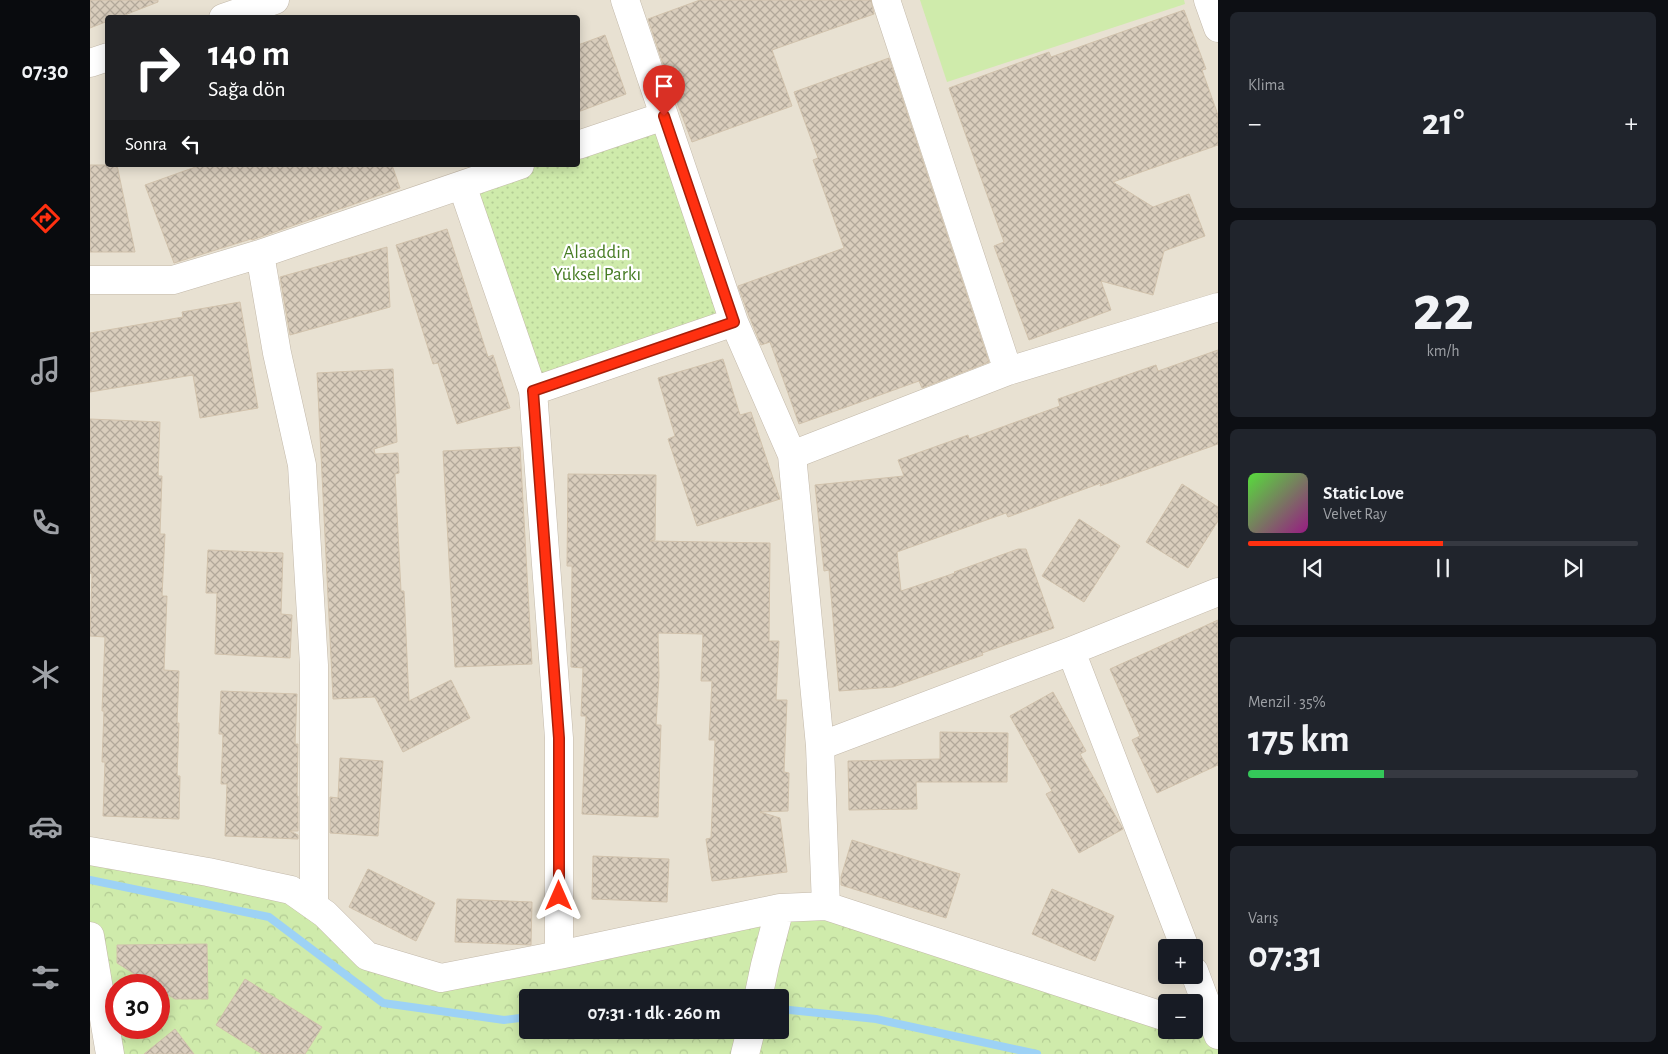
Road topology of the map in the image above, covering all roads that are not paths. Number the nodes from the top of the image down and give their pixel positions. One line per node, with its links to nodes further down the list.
1 (274, 0): 5 (street)
2 (625, 0): 9 (street)
3 (886, 0): 17 (street)
4 (1208, 0): 6 (street)
5 (232, 15)
6 (1218, 28)
7 (105, 58): 8 (street)
8 (90, 63)
9 (664, 116): 10 (street); 16 (street)
10 (580, 145)
11 (514, 167): 12 (street)
12 (462, 185): 13 (street); 18 (street)
13 (260, 254): 14 (street); 24 (street)
14 (90, 280)
15 (1218, 307): 17 (street)
16 (734, 322): 18 (street); 19 (street)
17 (1008, 371): 19 (street)
18 (533, 391): 29 (street)
19 (792, 455): 22 (street)
20 (1218, 592): 21 (street)
21 (1072, 651): 22 (street); 28 (street)
22 (820, 746): 25 (street)
23 (90, 851): 24 (street)
24 (314, 906): 29 (street)
25 (826, 906): 26 (street); 32 (street)
26 (780, 908): 29 (street); 31 (street)
27 (90, 936): 36 (street)
28 (1182, 939)
29 (559, 955)
30 (1199, 984): 34 (street)
31 (760, 989)
32 (1158, 1014)
33 (1203, 1029): 34 (street)
34 (1218, 1034)
35 (749, 1039): 37 (street)
36 (110, 1054)
37 (745, 1054)

